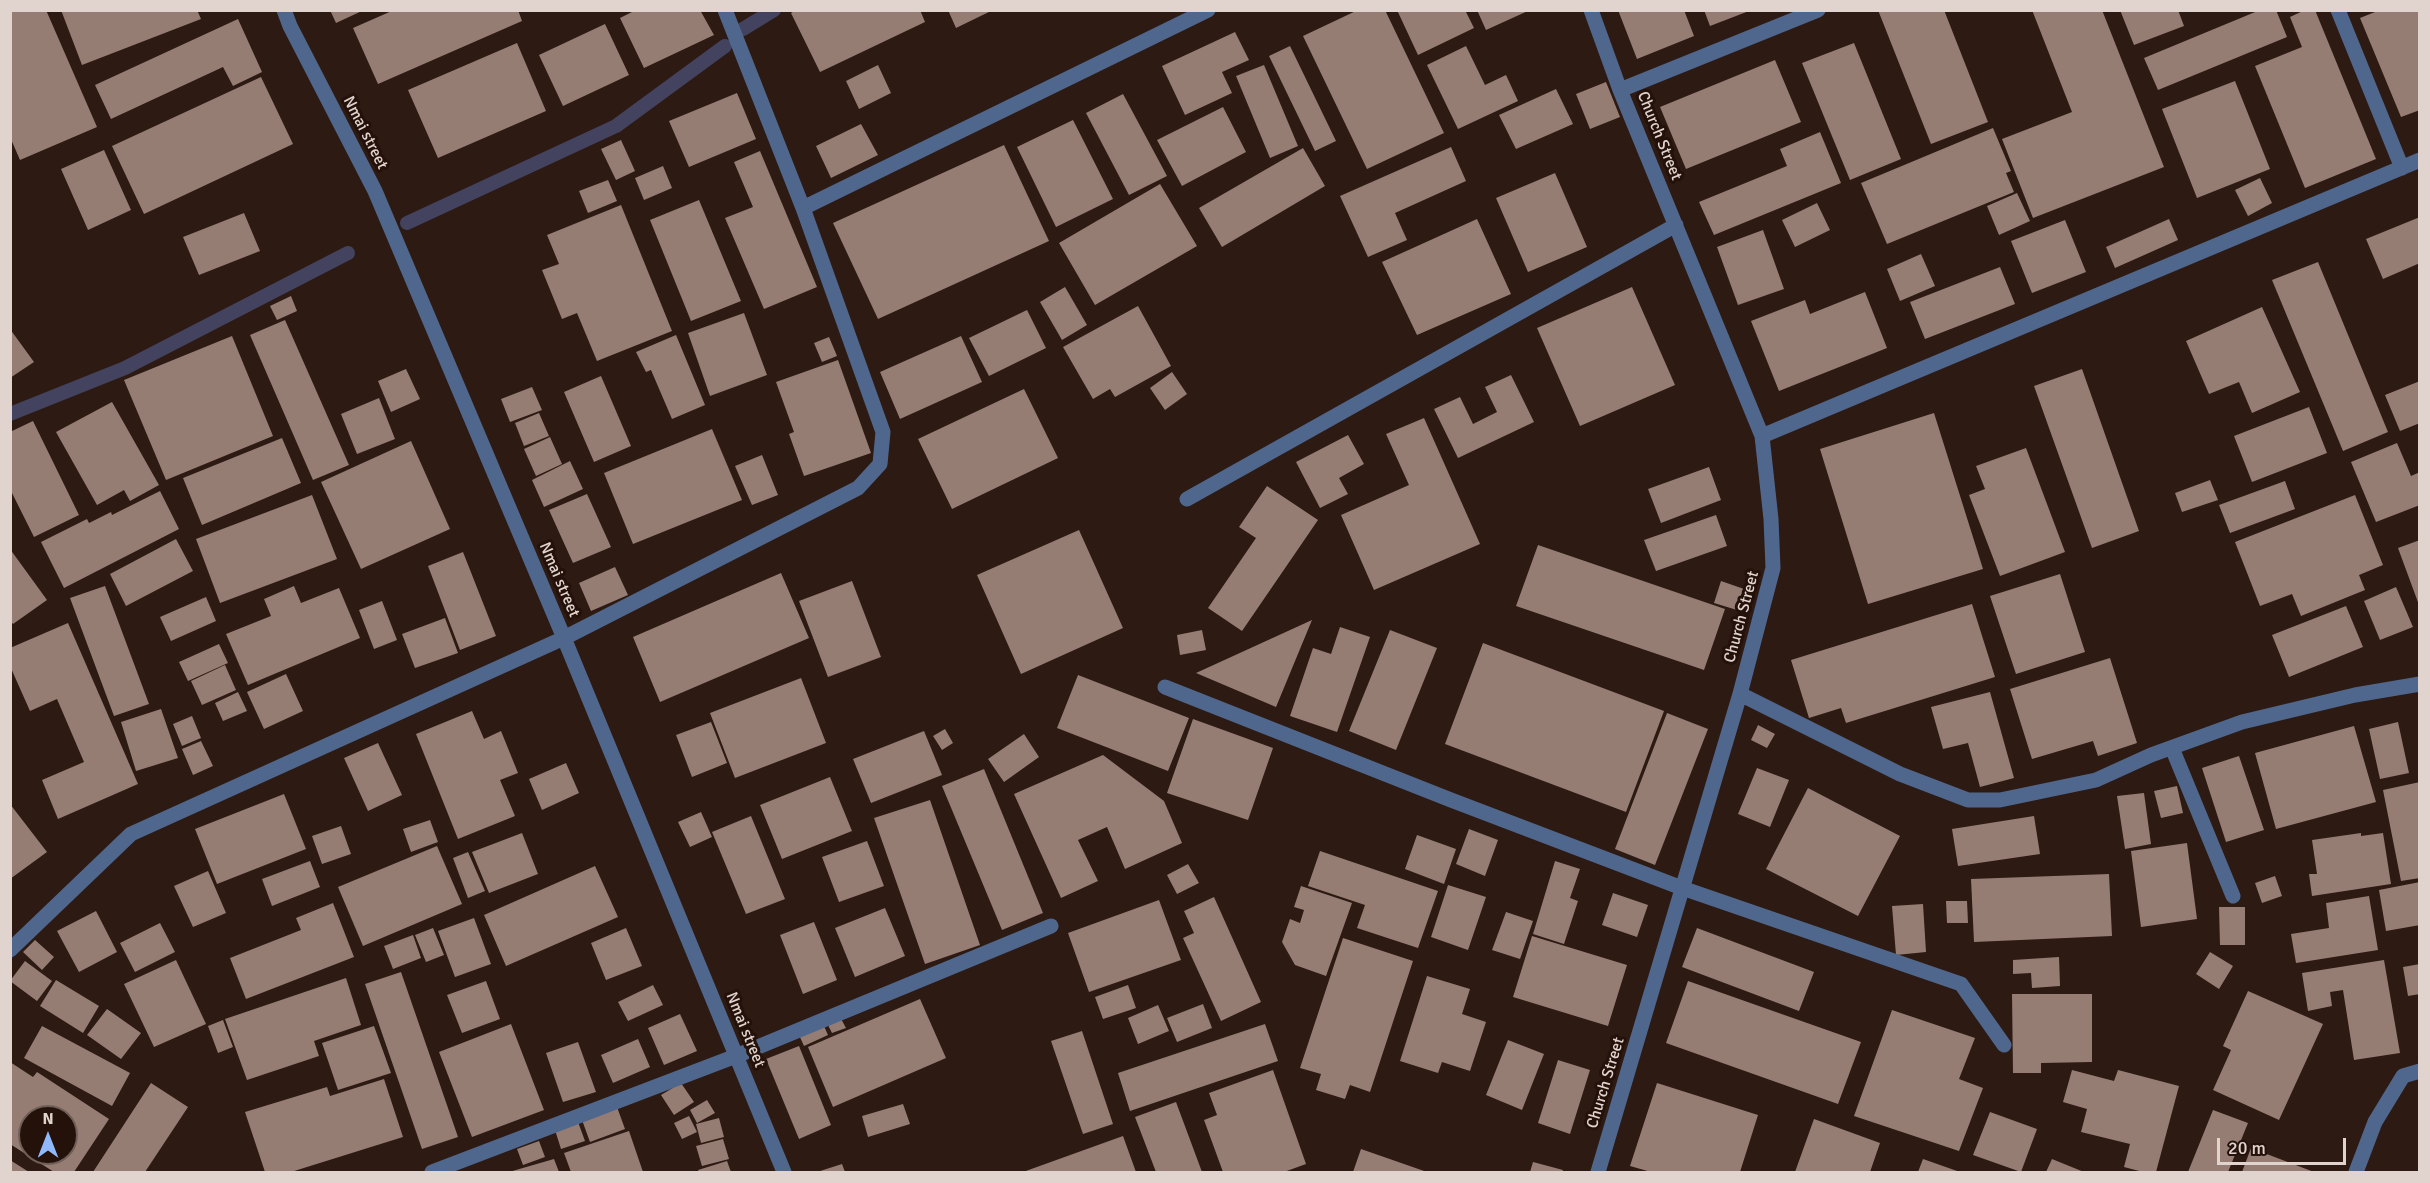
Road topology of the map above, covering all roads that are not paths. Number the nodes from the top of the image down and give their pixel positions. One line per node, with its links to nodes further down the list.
1 (284, 10): 14 (street, Nmai street)
2 (725, 10): 10 (street)
3 (1208, 10): 10 (street)
4 (1591, 10): 7 (street, Church Street)
5 (1818, 10): 7 (street)
6 (2338, 10): 9 (street)
7 (1620, 90): 11 (street, Church Street)
8 (2420, 160): 9 (street)
9 (2402, 168): 12 (street)
10 (803, 208): 14 (street)
11 (1676, 225): 12 (street, Church Street); 13 (street)
12 (1762, 436): 17 (street, Church Street)
13 (1187, 499)
14 (564, 638): 22 (street); 24 (street, Nmai street)
15 (2420, 684): 18 (street)
16 (1165, 687): 19 (street)
17 (1740, 694): 18 (street); 19 (street, Church Street)
18 (2172, 748): 20 (street)
19 (1682, 888): 23 (street); 28 (street, Church Street)
20 (2233, 896)
21 (1051, 926): 24 (street)
22 (10, 950)
23 (2004, 1045)
24 (736, 1056): 26 (street); 27 (street, Nmai street)
25 (2420, 1071): 29 (street)
26 (432, 1173)
27 (783, 1173)
28 (1598, 1173)
29 (2356, 1173)

